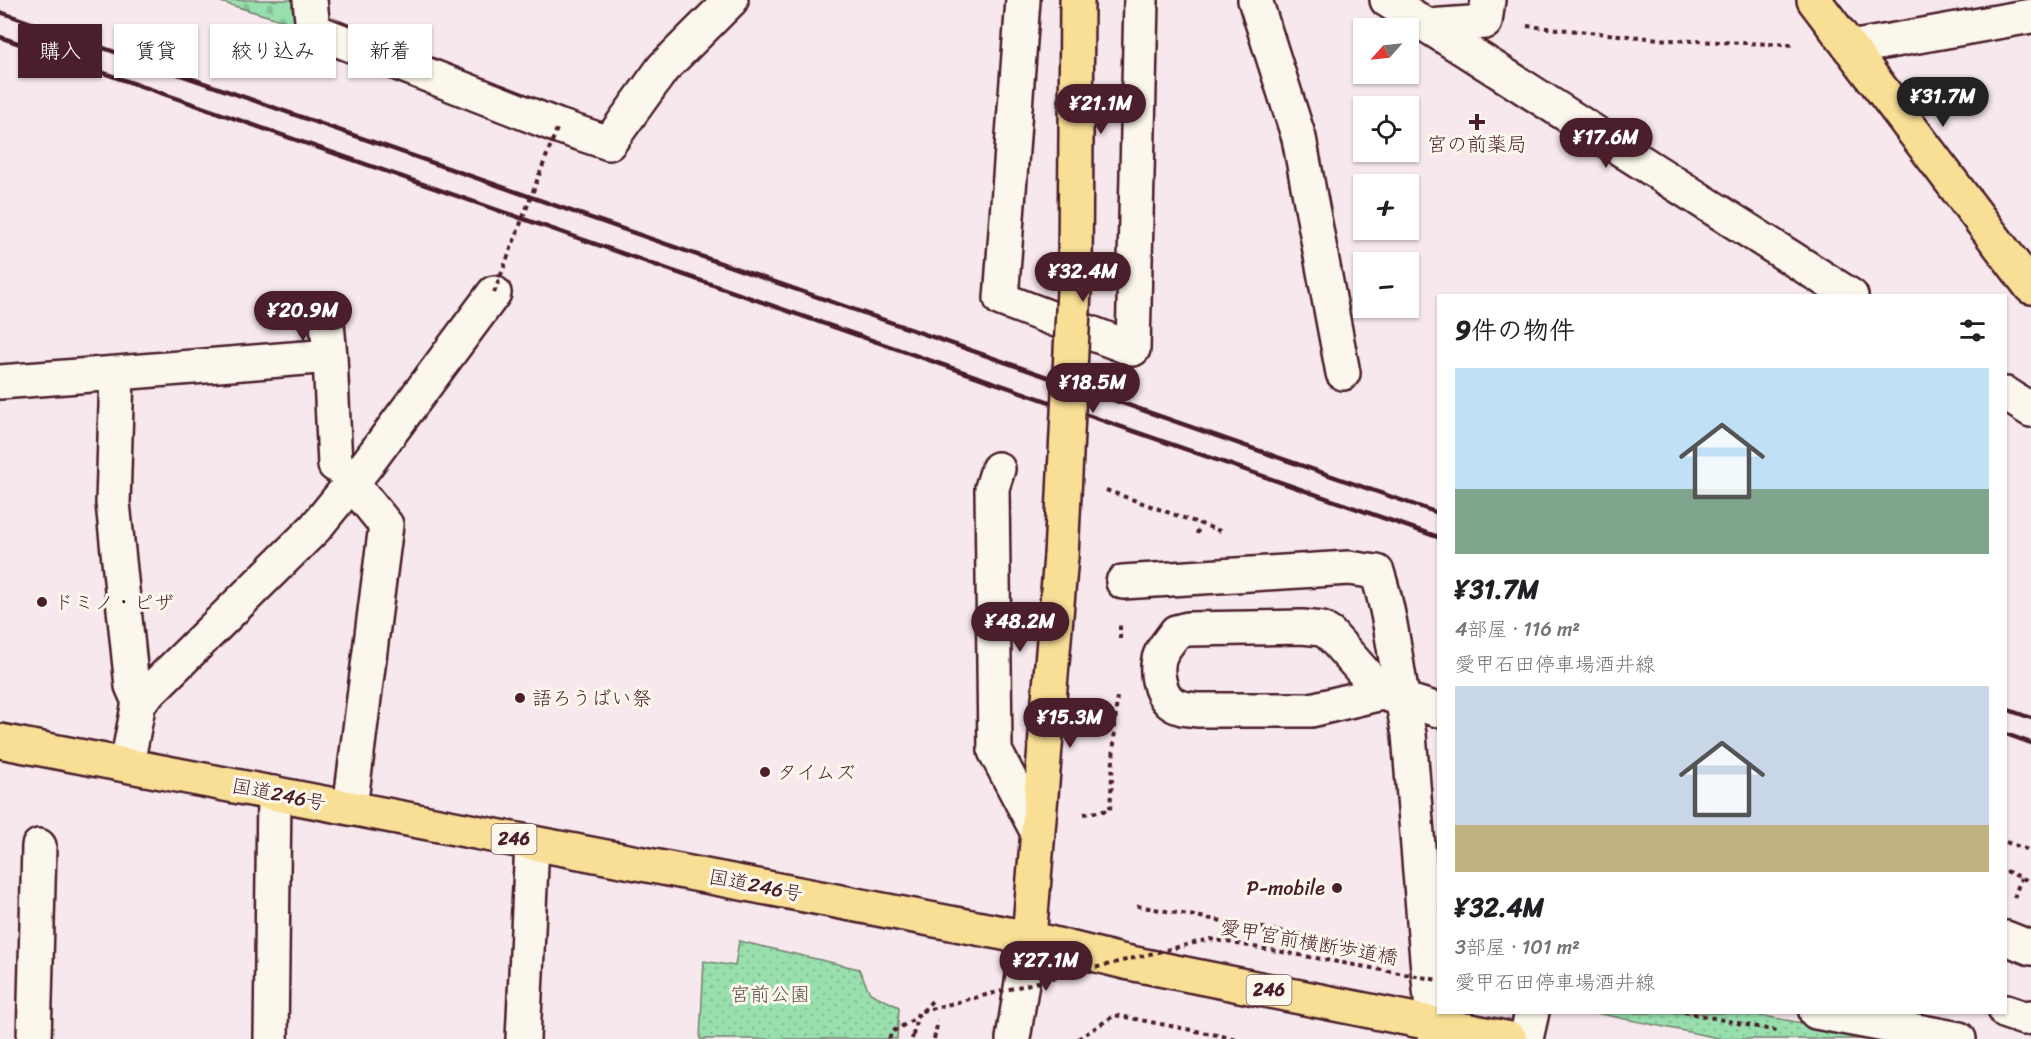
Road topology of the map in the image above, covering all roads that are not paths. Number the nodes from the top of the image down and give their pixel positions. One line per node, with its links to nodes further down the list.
1 (310, 0): 2 (street)
2 (731, 0)
3 (1023, 0): 5 (street)
4 (1077, 0): 33 (main road, bridge)
5 (1141, 0)
6 (1256, 0): 19 (street)
7 (1387, 0): 11 (street)
8 (1814, 0): 12 (main road)
9 (1486, 11): 11 (street)
10 (2031, 16): 12 (street)
11 (1428, 26): 15 (street)
12 (1850, 48): 13 (main road)
13 (2031, 287)
14 (494, 293): 24 (street)
15 (1848, 294)
16 (327, 324): 17 (street)
17 (330, 356): 18 (street); 24 (street)
18 (117, 373): 20 (street); 27 (street)
19 (1343, 373)
20 (0, 382)
21 (2007, 395): 22 (street)
22 (2031, 410)
23 (998, 470): 33 (street)
24 (351, 482): 27 (street); 32 (street)
25 (1123, 582): 26 (street)
26 (1391, 696): 26 (street); 28 (street); 39 (street)
27 (139, 702): 30 (street)
28 (1437, 710)
29 (0, 741): 30 (main road, 国道246号 / 246)
30 (127, 764): 31 (main road, 国道246号 / 246)
31 (274, 794): 32 (main road, 国道246号 / 246); 46 (street)
32 (350, 808): 34 (main road, 国道246号 / 246)
33 (1037, 831): 36 (main road)
34 (532, 843): 36 (main road, 国道246号 / 246); 47 (street)
35 (39, 846): 45 (street)
36 (1029, 938): 44 (main road, 国道246号 / 246); 48 (street)
37 (2007, 938): 38 (street)
38 (2031, 948)
39 (1433, 970): 44 (street)
40 (2007, 1012): 43 (street)
41 (1532, 1014): 50 (street)
42 (1827, 1014): 51 (street)
43 (2031, 1017)
44 (1435, 1031): 49 (main road, 国道246号 / 246)
45 (34, 1039)
46 (270, 1039)
47 (523, 1039)
48 (1013, 1039)
49 (1510, 1039)
50 (1526, 1039)
51 (1959, 1039)

